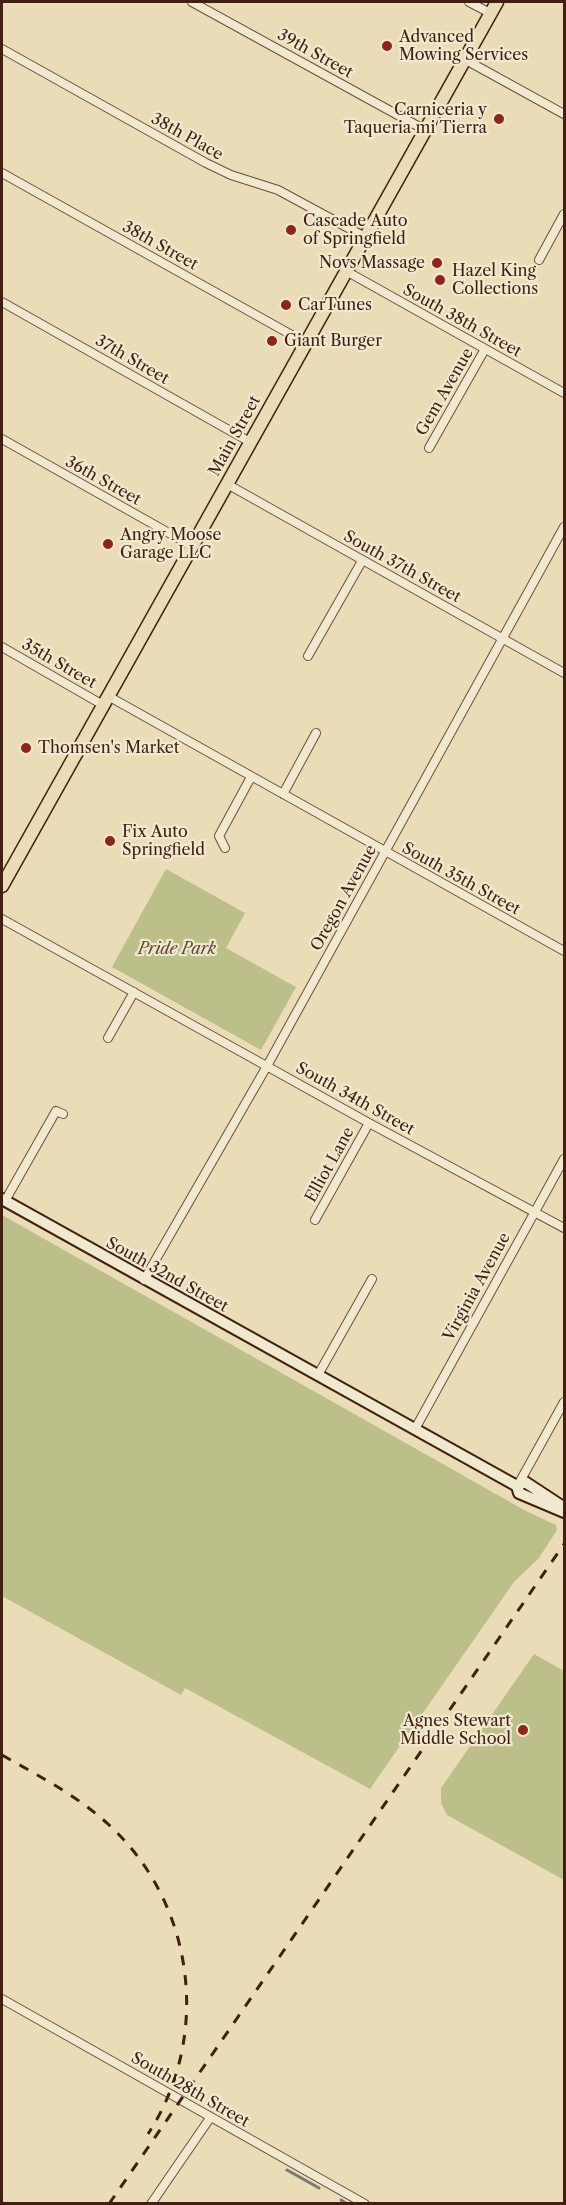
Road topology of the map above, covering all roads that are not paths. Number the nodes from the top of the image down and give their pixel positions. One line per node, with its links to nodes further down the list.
1 (192, 2): 8 (street, 39th Street)
2 (469, 2): 4 (street)
3 (497, 2): 4 (main road, Main Street)
4 (490, 13): 6 (main road, Main Street)
5 (2, 49): 11 (street, 38th Place)
6 (464, 59): 7 (street); 8 (main road, Main Street)
7 (564, 114)
8 (425, 130): 11 (main road, Main Street)
9 (2, 173): 15 (street, 38th Street)
10 (564, 214): 12 (street)
11 (365, 237): 13 (main road, Main Street)
12 (539, 260)
13 (346, 271): 15 (main road, Main Street); 16 (street, South 38th Street)
14 (2, 302): 19 (street, 37th Street)
15 (306, 343): 19 (main road, Main Street)
16 (485, 349): 17 (street, South 38th Street); 20 (street, Gem Avenue)
17 (564, 393)
18 (2, 439): 23 (street, 36th Street)
19 (250, 442): 21 (main road, Main Street)
20 (429, 448)
21 (227, 484): 23 (main road, Main Street); 24 (street, South 37th Street)
22 (564, 529): 25 (street, Oregon Avenue)
23 (192, 546): 29 (main road, Main Street)
24 (362, 561): 25 (street, South 37th Street); 27 (street)
25 (502, 639): 28 (street, South 37th Street); 34 (street, Oregon Avenue)
26 (2, 647): 29 (street, 35th Street)
27 (308, 656)
28 (564, 673)
29 (106, 700): 31 (street, South 35th Street); 35 (main road, Main Street)
30 (316, 733): 32 (street)
31 (251, 777): 32 (street, South 35th Street); 33 (street)
32 (283, 794): 34 (street, South 35th Street)
33 (225, 848)
34 (385, 852): 37 (street, South 35th Street); 40 (street, Oregon Avenue)
35 (2, 886)
36 (2, 919): 38 (street, South 34th Street)
37 (564, 951)
38 (134, 992): 39 (street); 40 (street, South 34th Street)
39 (108, 1038)
40 (267, 1066): 42 (street, South 34th Street); 49 (street, Oregon Avenue)
41 (63, 1114): 44 (street)
42 (369, 1123): 45 (street, South 34th Street); 46 (street, Elliot Lane)
43 (564, 1159): 45 (street, Virginia Avenue)
44 (3, 1200): 49 (street, South 32nd Street)
45 (534, 1211): 47 (street, South 34th Street); 52 (street, Virginia Avenue)
46 (315, 1221)
47 (564, 1228)
48 (372, 1279): 50 (street)
49 (144, 1280): 50 (street, South 32nd Street)
50 (318, 1375): 52 (street, South 32nd Street)
51 (564, 1402): 53 (street)
52 (415, 1429): 53 (street, South 32nd Street)
53 (517, 1486): 54 (street, South 32nd Street)
54 (564, 1510)
55 (2, 2000): 56 (street, South 28th Street)
56 (210, 2118): 57 (street); 58 (street, South 28th Street)
57 (151, 2204)
58 (365, 2204)

